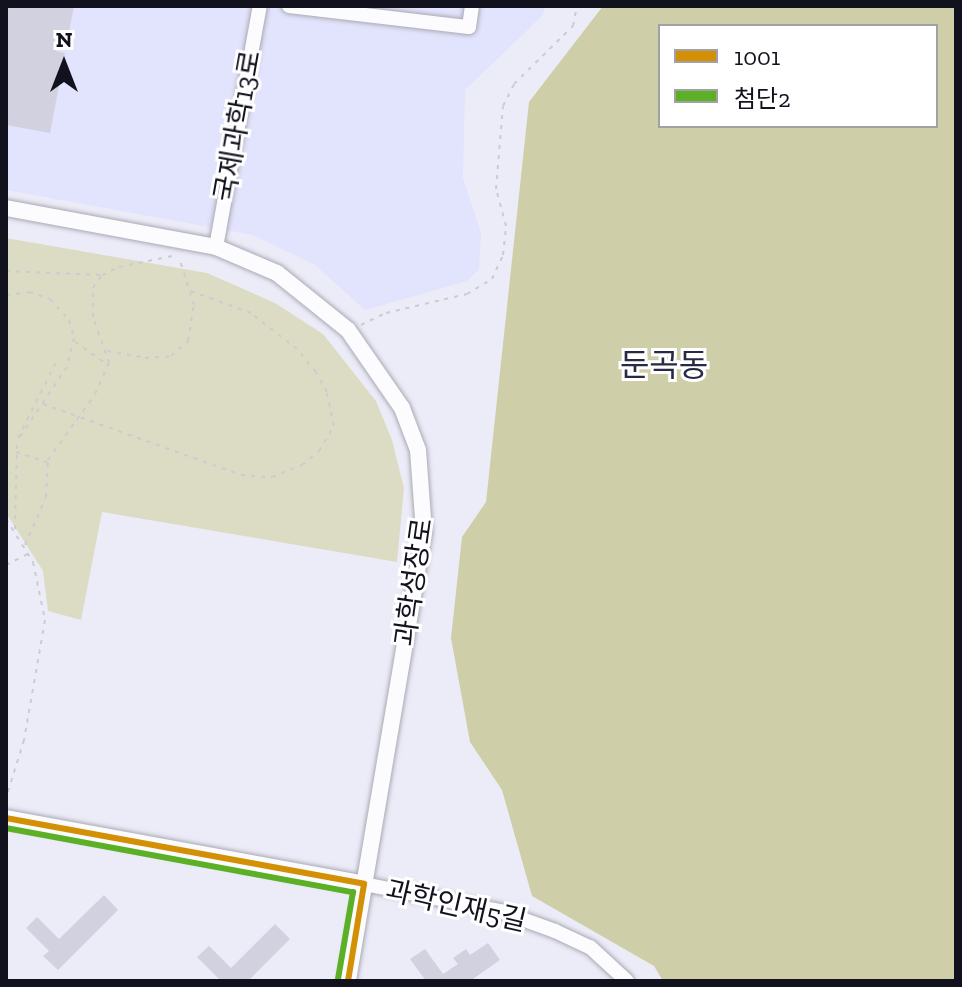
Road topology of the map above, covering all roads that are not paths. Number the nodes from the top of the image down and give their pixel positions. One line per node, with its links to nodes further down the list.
1 (260, 6): 5 (street, 국제과학13로)
2 (289, 6): 3 (street)
3 (472, 6)
4 (6, 208): 5 (street, 과학성장로)
5 (216, 247): 7 (street, 과학성장로)
6 (6, 818): 7 (street)
7 (364, 884): 8 (street, 과학성장로); 9 (street, 과학인재5길)
8 (348, 981)
9 (627, 981)

